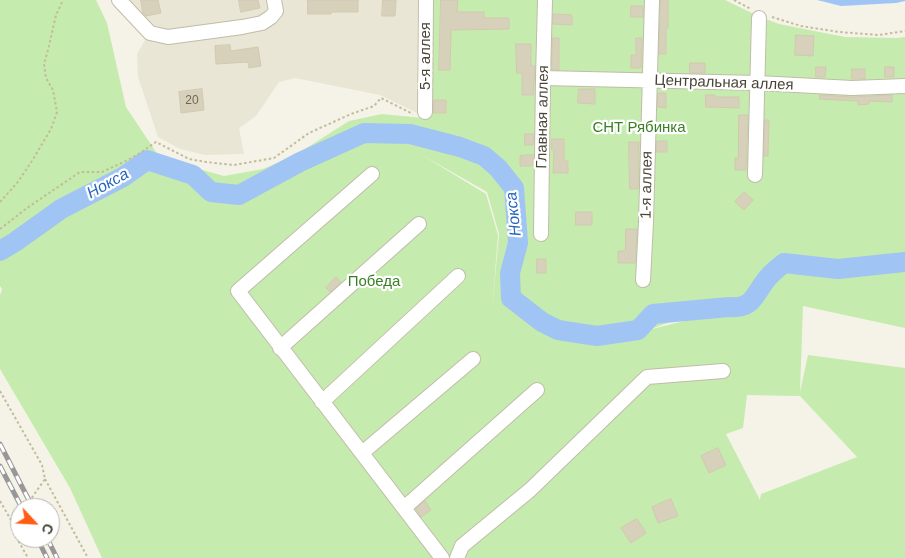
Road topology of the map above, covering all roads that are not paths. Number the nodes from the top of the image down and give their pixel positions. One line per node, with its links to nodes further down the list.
1 (119, 0): 2 (street)
2 (274, 0)
3 (426, 0): 11 (street, 5-я аллея)
4 (546, 0): 7 (street, Главная аллея)
5 (652, 0): 8 (street, 1-я аллея)
6 (762, 15): 9 (street)
7 (543, 78): 8 (street, Центральная аллея); 15 (street, Главная аллея)
8 (649, 81): 9 (street, Центральная аллея); 17 (street, 1-я аллея)
9 (758, 83): 10 (street, Центральная аллея); 13 (street)
10 (905, 86)
11 (422, 114)
12 (372, 174): 18 (street)
13 (755, 175)
14 (419, 224): 18 (street)
15 (541, 234)
16 (458, 276): 22 (street)
17 (643, 280)
18 (280, 348): 22 (street)
19 (474, 359): 23 (street)
20 (723, 371): 26 (street)
21 (536, 390): 24 (street)
22 (322, 402): 23 (street)
23 (362, 453): 24 (street)
24 (404, 508): 25 (street)
25 (442, 558)
26 (457, 558)

